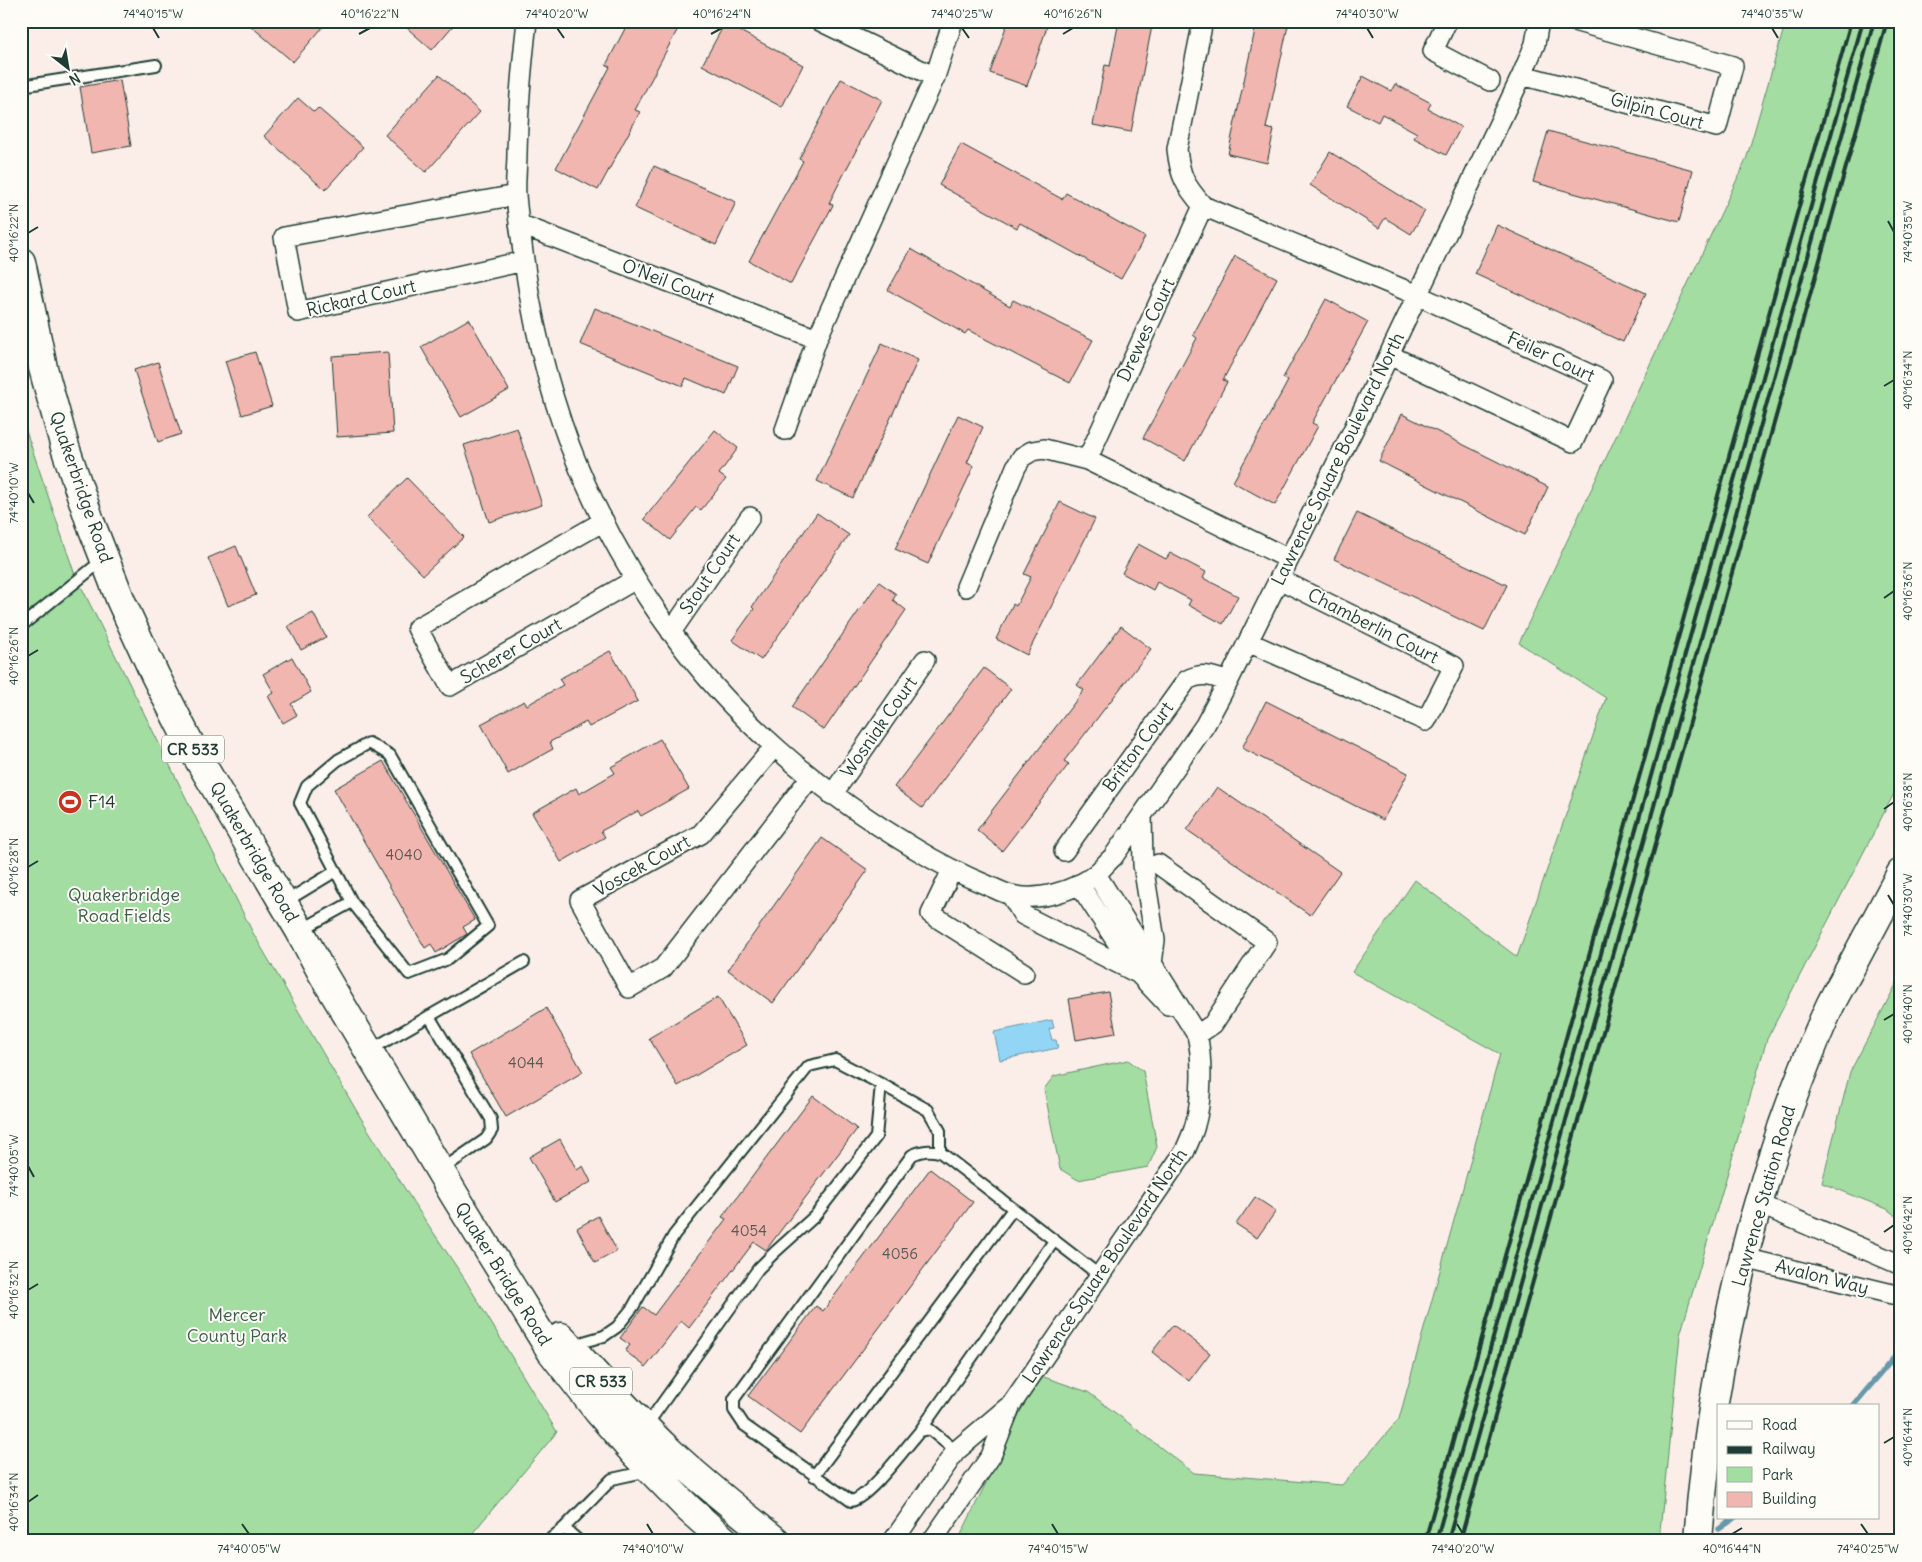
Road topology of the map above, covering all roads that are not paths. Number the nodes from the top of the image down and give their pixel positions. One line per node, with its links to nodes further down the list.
1 (527, 21): 13 (street, Lawrence Square Boulevard North)
2 (820, 21): 10 (street)
3 (953, 21): 10 (street)
4 (1203, 21): 14 (street)
5 (1448, 21): 11 (street)
6 (1539, 21): 9 (street, Lawrence Square Boulevard North)
7 (1574, 21): 9 (street, Gilpin Court)
8 (156, 65): 12 (lane)
9 (1522, 75): 18 (street, Lawrence Square Boulevard North)
10 (935, 77): 19 (street)
11 (1490, 82)
12 (21, 86)
13 (516, 195): 15 (street, Lawrence Square Boulevard North); 16 (street, Rickard Court)
14 (1203, 206): 18 (street); 22 (street, Drewes Court)
15 (520, 224): 16 (street, Lawrence Square Boulevard North); 19 (street, O'Neil Court)
16 (524, 261): 24 (street, Lawrence Square Boulevard North)
17 (21, 262): 25 (main road, Quakerbridge Road / CR 533)
18 (1417, 296): 20 (street, Lawrence Square Boulevard North); 20 (street, Feiler Court)
19 (817, 339): 21 (street)
20 (1389, 355): 26 (street, Lawrence Square Boulevard North)
21 (785, 430)
22 (1087, 460): 26 (street); 29 (street)
23 (750, 517): 31 (street, Stout Court)
24 (604, 521): 27 (street, Lawrence Square Boulevard North); 27 (street, Scherer Court)
25 (105, 559): 30 (lane); 48 (main road, Quakerbridge Road / CR 533)
26 (1289, 559): 28 (street, Lawrence Square Boulevard North)
27 (636, 579): 31 (street, Lawrence Square Boulevard North)
28 (1279, 579): 32 (street, Lawrence Square Boulevard North); 32 (street, Chamberlin Court)
29 (966, 587)
30 (21, 626)
31 (671, 632): 35 (street, Lawrence Square Boulevard North)
32 (1248, 642): 34 (street, Lawrence Square Boulevard North)
33 (925, 660): 37 (street, Wosniak Court)
34 (1228, 682): 38 (street, Lawrence Square Boulevard North); 39 (street, Britton Court)
35 (774, 747): 36 (street, Lawrence Square Boulevard North); 36 (street, Voscek Court)
36 (810, 778): 37 (street, Lawrence Square Boulevard North)
37 (832, 795): 41 (street, Lawrence Square Boulevard North)
38 (1142, 816): 44 (street, Lawrence Square Boulevard North); 51 (street)
39 (1064, 851)
40 (1158, 864): 54 (street)
41 (952, 870): 46 (street, Lawrence Square Boulevard North); 52 (street)
42 (336, 871): 47 (lane); 47 (lane); 48 (lane)
43 (1901, 873): 60 (main road, Lawrence Station Road)
44 (1096, 874): 45 (street, Lawrence Square Boulevard North); 51 (street)
45 (1079, 884): 46 (street, Lawrence Square Boulevard North); 51 (street)
46 (1011, 895): 51 (street)
47 (352, 902): 49 (lane)
48 (283, 903): 49 (main road, Quakerbridge Road / CR 533)
49 (300, 931): 55 (main road, Quakerbridge Road / CR 533)
50 (524, 962): 53 (lane)
51 (1145, 968): 54 (street)
52 (1024, 973)
53 (429, 1016): 55 (lane); 58 (lane)
54 (1197, 1035): 65 (street, Lawrence Square Boulevard North)
55 (369, 1051): 58 (main road, Quakerbridge Road / CR 533)
56 (881, 1084): 57 (lane); 67 (lane); 69 (lane)
57 (940, 1152): 61 (lane); 73 (lane)
58 (440, 1171): 59 (main road, Quakerbridge Road / CR 533)
59 (455, 1196): 67 (main road, Quaker Bridge Road / CR 533); 72 (main road, Quaker Bridge Road / CR 533)
60 (1759, 1204): 63 (main road, Lawrence Station Road); 64 (street, Avalon Way)
61 (1013, 1209): 62 (lane); 73 (lane)
62 (1054, 1241): 65 (lane); 70 (lane)
63 (1744, 1258): 66 (street, Avalon Way); 81 (main road, Lawrence Station Road)
64 (1901, 1265)
65 (1098, 1275): 68 (street, Lawrence Square Boulevard North)
66 (1901, 1294)
67 (570, 1346): 69 (main road, Quaker Bridge Road / CR 533)
68 (1011, 1405): 71 (street, Lawrence Square Boulevard North); 80 (street, Lawrence Square Boulevard North)
69 (646, 1427): 78 (main road, Quaker Bridge Road / CR 533)
70 (925, 1430): 71 (lane); 73 (lane)
71 (956, 1451): 79 (street, Lawrence Square Boulevard North)
72 (651, 1470): 74 (lane); 77 (main road, Quaker Bridge Road / CR 533)
73 (814, 1476)
74 (564, 1528): 75 (lane); 76 (lane)
75 (548, 1541)
76 (579, 1541)
77 (725, 1541)
78 (776, 1541)
79 (893, 1541)
80 (932, 1541)
81 (1698, 1541)

